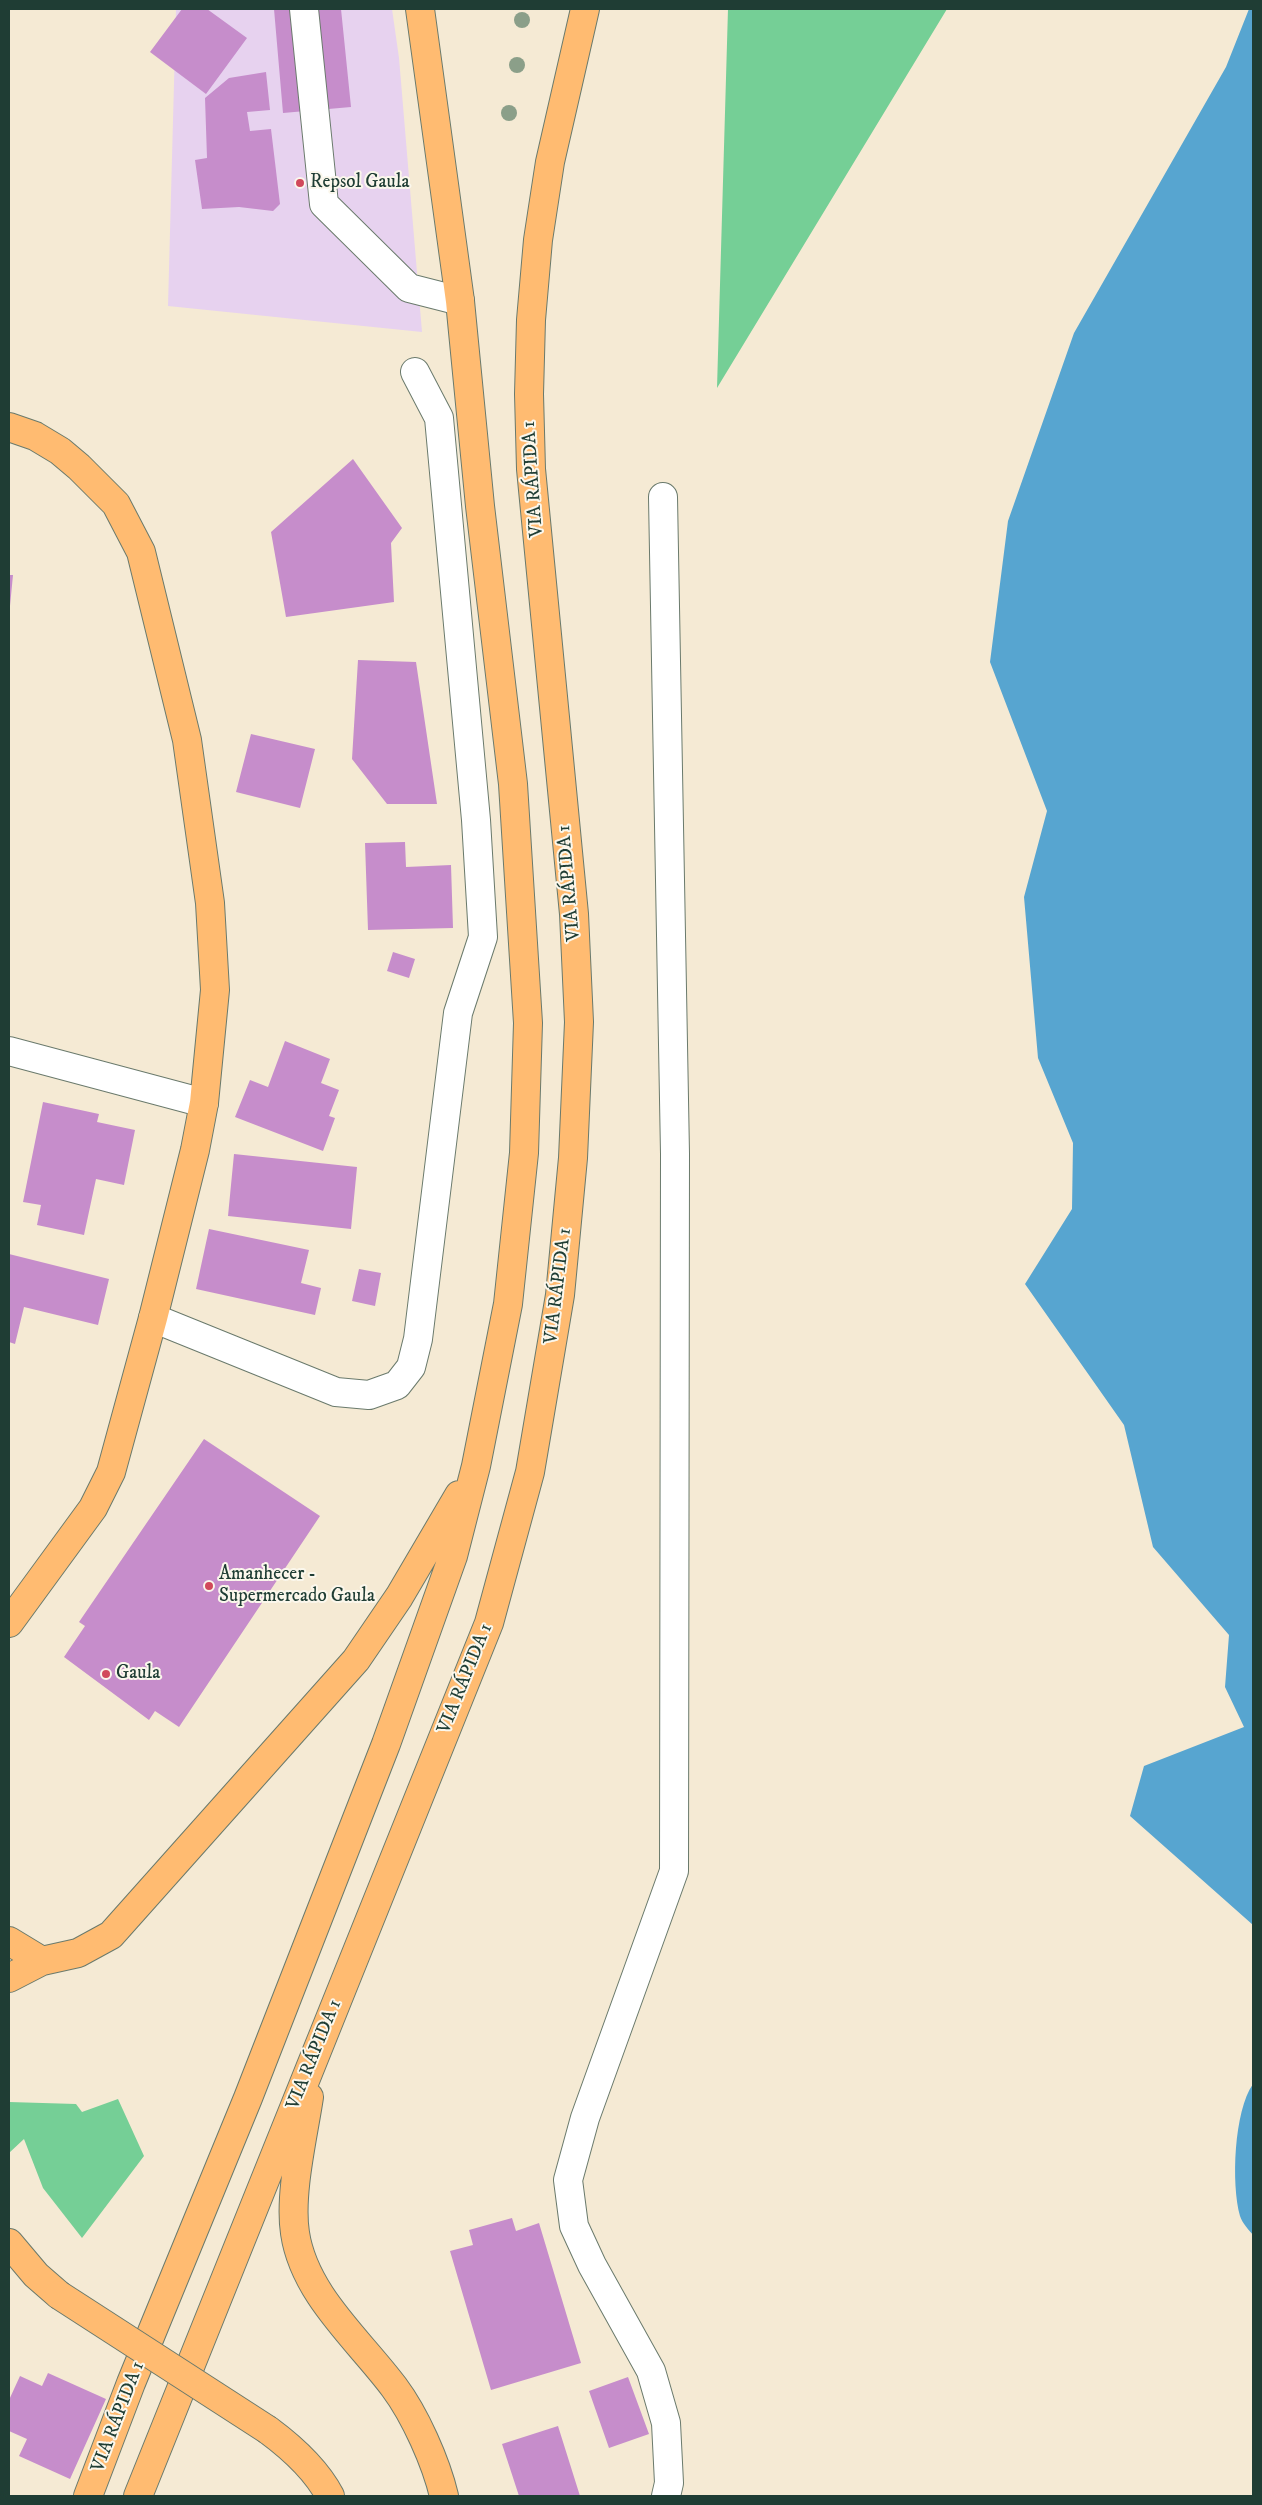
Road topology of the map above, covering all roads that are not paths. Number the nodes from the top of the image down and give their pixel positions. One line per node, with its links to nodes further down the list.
1 (304, 9): 4 (street)
2 (420, 9): 4 (main road, VIA RÁPIDA 1)
3 (584, 9): 16 (main road, VIA RÁPIDA 1)
4 (460, 301): 11 (main road, VIA RÁPIDA 1)
5 (415, 372): 10 (street)
6 (9, 427): 9 (main road)
7 (663, 497): 22 (street)
8 (9, 1051): 9 (street)
9 (204, 1103): 10 (main road)
10 (153, 1318): 12 (main road)
11 (476, 1466): 14 (main road); 18 (main road, VIA RÁPIDA 1)
12 (9, 1623)
13 (9, 1941): 14 (main road)
14 (42, 1961): 15 (main road)
15 (9, 1978)
16 (316, 2052): 19 (main road, VIA RÁPIDA 1); 21 (main road)
17 (9, 2244): 20 (main road, bridge)
18 (88, 2496)
19 (138, 2496)
20 (330, 2496)
21 (444, 2496)
22 (666, 2496)

